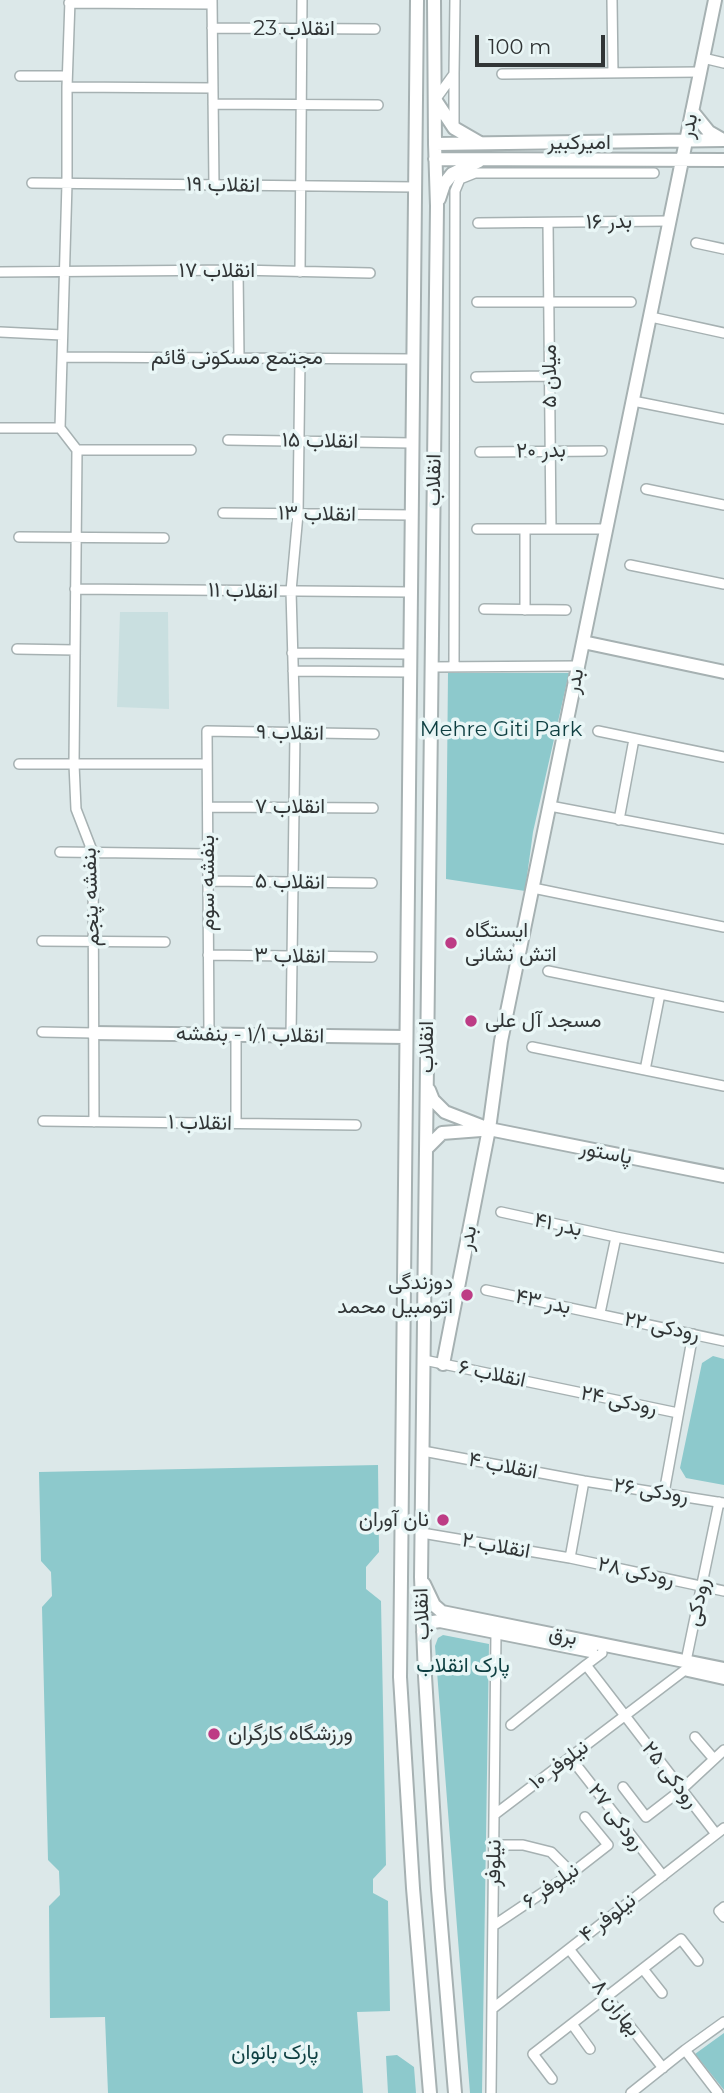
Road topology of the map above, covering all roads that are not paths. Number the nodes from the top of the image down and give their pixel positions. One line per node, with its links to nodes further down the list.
1 (302, 0): 10 (street)
2 (417, 0): 41 (main road, انقلاب)
3 (434, 0): 22 (main road, انقلاب)
4 (455, 0): 16 (street)
5 (612, 0): 15 (street)
6 (715, 0): 12 (main road, بدر)
7 (70, 1): 8 (street); 19 (street)
8 (212, 2): 9 (street)
9 (212, 29): 10 (street, انقلاب 23); 21 (street)
10 (302, 30): 11 (street, انقلاب 23); 24 (street)
11 (375, 30)
12 (703, 58): 13 (street); 14 (main road, بدر)
13 (724, 63)
14 (700, 72): 15 (street); 26 (main road, بدر)
15 (612, 73): 17 (street)
16 (454, 74): 22 (street); 27 (street)
17 (502, 74)
18 (20, 76): 19 (street)
19 (67, 76): 20 (street)
20 (67, 88): 21 (street); 38 (street)
21 (213, 88): 23 (street)
22 (435, 100): 27 (main road); 30 (main road, انقلاب)
23 (213, 104): 24 (street); 39 (street)
24 (302, 104): 25 (street); 40 (street)
25 (378, 105)
26 (692, 111): 28 (main road); 29 (main road, بدر)
27 (454, 128): 31 (main road)
28 (724, 140): 29 (main road, امیرکبیر)
29 (686, 142): 31 (main road, امیرکبیر); 35 (main road, بدر)
30 (435, 144): 31 (main road, امیرکبیر); 33 (main road, انقلاب)
31 (480, 144)
32 (485, 158): 33 (main road, امیرکبیر); 35 (main road, امیرکبیر); 42 (main road)
33 (435, 159): 42 (main road, انقلاب)
34 (724, 160): 35 (main road, امیرکبیر)
35 (683, 161): 43 (main road, بدر)
36 (654, 173): 107 (street)
37 (32, 183): 38 (street, انقلاب ۱۹)
38 (67, 183): 39 (street, انقلاب ۱۹); 48 (street)
39 (214, 185): 40 (street, انقلاب ۱۹)
40 (302, 186): 41 (street, انقلاب ۱۹); 51 (street)
41 (415, 187): 63 (main road, انقلاب)
42 (437, 206): 91 (main road, انقلاب)
43 (669, 221): 44 (street, بدر ۱۶); 56 (main road, بدر)
44 (548, 222): 45 (street, بدر ۱۶); 54 (street, میلان ۵)
45 (478, 223)
46 (696, 243): 47 (street)
47 (724, 249)
48 (64, 270): 49 (street, انقلاب ۱۷); 50 (street, انقلاب ۱۷); 59 (street)
49 (237, 270): 51 (street, انقلاب ۱۷); 61 (street)
50 (0, 272)
51 (300, 272): 52 (street, انقلاب ۱۷)
52 (370, 273)
53 (477, 302): 54 (street)
54 (549, 302): 55 (street); 64 (street, میلان ۵)
55 (631, 302)
56 (650, 317): 58 (street); 66 (main road, بدر)
57 (0, 332): 59 (street)
58 (724, 333)
59 (62, 334): 60 (street)
60 (62, 357): 61 (street, مجتمع مسکونی قائم); 68 (street)
61 (239, 358): 62 (street, مجتمع مسکونی قائم)
62 (300, 358): 63 (street, مجتمع مسکونی قائم); 71 (street)
63 (413, 359): 72 (main road, انقلاب)
64 (550, 376): 65 (street); 75 (street, میلان ۵)
65 (475, 377)
66 (633, 401): 67 (street); 86 (main road, بدر)
67 (724, 419)
68 (60, 428): 69 (street); 73 (street)
69 (0, 429)
70 (228, 440): 71 (street, انقلاب ۱۵)
71 (299, 441): 72 (street, انقلاب ۱۵); 81 (street)
72 (412, 443): 82 (main road, انقلاب)
73 (76, 450): 74 (street); 87 (street, بنفشه پنجم)
74 (191, 450)
75 (550, 451): 76 (street, بدر ۲۰); 77 (street, بدر ۲۰); 85 (street, میلان ۵)
76 (602, 451)
77 (480, 452)
78 (646, 489): 79 (street)
79 (724, 505)
80 (223, 513): 81 (street, انقلاب ۱۳)
81 (298, 514): 82 (street, انقلاب ۱۳); 95 (street)
82 (412, 515): 90 (main road, انقلاب)
83 (477, 529): 84 (street)
84 (525, 529): 85 (street); 98 (street)
85 (551, 529): 86 (street)
86 (606, 529): 100 (main road, بدر)
87 (75, 536): 88 (street); 89 (street); 94 (street, بنفشه پنجم)
88 (19, 537)
89 (164, 538)
90 (411, 553): 91 (main road); 96 (main road, انقلاب)
91 (433, 553): 106 (main road, انقلاب)
92 (630, 565): 93 (street)
93 (724, 584)
94 (75, 589): 95 (street, انقلاب ۱۱); 102 (street, بنفشه پنجم)
95 (291, 591): 96 (street, انقلاب ۱۱); 103 (street)
96 (411, 592): 104 (main road, انقلاب)
97 (484, 609): 98 (street)
98 (525, 610): 99 (street)
99 (566, 610)
100 (583, 642): 105 (main road, بدر); 110 (main road)
101 (17, 649): 102 (street)
102 (75, 650): 118 (street, بنفشه پنجم)
103 (292, 653): 104 (street); 108 (street)
104 (410, 653): 109 (main road, انقلاب)
105 (578, 666): 107 (street); 120 (main road, بدر)
106 (432, 667): 107 (street); 151 (main road, انقلاب)
107 (454, 667)
108 (293, 671): 109 (street); 113 (street)
109 (410, 672): 148 (main road, انقلاب)
110 (724, 672)
111 (207, 731): 113 (street, انقلاب ۹); 119 (street, بنفشه سوم)
112 (598, 731): 115 (street)
113 (295, 733): 114 (street, انقلاب ۹); 122 (street)
114 (374, 734)
115 (634, 738): 116 (street); 124 (street)
116 (724, 757)
117 (19, 764): 118 (street)
118 (74, 764): 119 (street); 127 (street, بنفشه پنجم)
119 (207, 764): 121 (street, بنفشه سوم)
120 (550, 806): 124 (street); 132 (main road, بدر)
121 (208, 807): 122 (street, انقلاب ۷); 128 (street, بنفشه سوم)
122 (294, 807): 123 (street, انقلاب ۷); 130 (street)
123 (373, 808)
124 (619, 820): 125 (street)
125 (724, 839)
126 (60, 852): 127 (street)
127 (93, 853): 128 (street); 135 (street, بنفشه پنجم)
128 (208, 854): 129 (street, بنفشه سوم)
129 (208, 881): 130 (street, انقلاب ۵); 137 (street, بنفشه سوم)
130 (293, 882): 131 (street, انقلاب ۵); 138 (street)
131 (372, 883)
132 (533, 888): 133 (street); 157 (main road, بدر)
133 (724, 927)
134 (42, 941): 135 (street)
135 (92, 941): 136 (street); 144 (street, بنفشه پنجم)
136 (165, 942)
137 (208, 955): 138 (street, انقلاب ۳); 145 (street, بنفشه سوم)
138 (292, 956): 139 (street, انقلاب ۳); 147 (street)
139 (372, 957)
140 (548, 971): 141 (street)
141 (660, 993): 142 (street); 150 (street)
142 (724, 1007)
143 (42, 1032): 144 (street)
144 (93, 1033): 145 (main road, انقلاب ۱/۱ - بنفشه); 154 (street, بنفشه پنجم)
145 (209, 1034): 146 (main road, انقلاب ۱/۱ - بنفشه)
146 (236, 1034): 147 (main road, انقلاب ۱/۱ - بنفشه); 155 (street)
147 (291, 1036): 148 (main road, انقلاب ۱/۱ - بنفشه)
148 (406, 1037): 201 (main road, انقلاب)
149 (531, 1047): 150 (street)
150 (645, 1070): 152 (street)
151 (427, 1082): 157 (main road); 158 (main road, انقلاب)
152 (724, 1086)
153 (43, 1121): 154 (street, انقلاب ۱)
154 (94, 1122): 155 (street, انقلاب ۱)
155 (236, 1123): 156 (street, انقلاب ۱)
156 (356, 1125)
157 (489, 1129): 158 (main road); 159 (main road, پاستور); 168 (main road, بدر)
158 (426, 1149): 167 (main road, انقلاب)
159 (724, 1176)
160 (501, 1212): 161 (street, بدر ۴۱)
161 (616, 1237): 162 (street, بدر ۴۱); 164 (street)
162 (724, 1258)
163 (486, 1290): 164 (street, بدر ۴۳)
164 (600, 1313): 165 (street, رودکی ۲۲)
165 (693, 1334): 166 (street, رودکی ۲۲); 170 (street)
166 (724, 1341)
167 (424, 1360): 168 (street, انقلاب ۶); 171 (main road, انقلاب)
168 (443, 1364): 169 (street, انقلاب ۶)
169 (560, 1389): 170 (street, رودکی ۲۴)
170 (678, 1413): 173 (street)
171 (422, 1451): 172 (street, انقلاب ۴); 175 (main road, انقلاب)
172 (584, 1481): 173 (street, رودکی ۲۶); 176 (street)
173 (663, 1493): 174 (street, رودکی ۲۶)
174 (721, 1503): 178 (street, رودکی)
175 (422, 1533): 176 (street, انقلاب ۲); 177 (main road, انقلاب)
176 (570, 1558): 178 (street, رودکی ۲۸)
177 (421, 1577): 180 (main road, برق); 181 (main road, انقلاب)
178 (702, 1587): 179 (street, رودکی ۲۸); 184 (street, رودکی)
179 (724, 1591)
180 (497, 1628): 181 (main road, برق); 182 (main road, برق); 184 (main road, برق); 195 (street, نیلوفر)
181 (423, 1632): 202 (main road, انقلاب)
182 (602, 1653): 183 (street); 184 (main road, برق)
183 (586, 1665): 187 (street, رودکی ۲۵); 188 (street)
184 (685, 1665): 185 (main road, برق); 186 (main road, برق); 187 (street, نیلوفر ۱۰)
185 (724, 1669)
186 (724, 1678)
187 (625, 1715): 191 (street, نیلوفر ۱۰); 194 (street, رودکی ۲۵)
188 (510, 1725)
189 (695, 1737): 192 (street)
190 (724, 1750): 192 (street)
191 (570, 1757): 195 (street, نیلوفر ۱۰); 200 (street, رودکی ۲۷)
192 (713, 1758): 194 (street)
193 (623, 1787): 194 (street)
194 (681, 1790): 197 (street, رودکی ۲۵)
195 (494, 1815): 198 (street, نیلوفر)
196 (585, 1816): 199 (street, نیلوفر ۶)
197 (720, 1831): 200 (street, نیلوفر ۴)
198 (494, 1845): 199 (street); 203 (street, نیلوفر)
199 (572, 1873): 203 (street, نیلوفر ۶)
200 (663, 1876): 204 (street, نیلوفر ۴)
201 (413, 1888): 202 (main road); 216 (main road, انقلاب)
202 (438, 1889): 217 (main road, انقلاب)
203 (493, 1926): 209 (street, نیلوفر)
204 (569, 1949): 208 (street, بهاران ۸); 209 (street, نیلوفر ۴)
205 (698, 1961): 206 (street)
206 (643, 1969): 207 (street); 208 (street)
207 (662, 1993)
208 (607, 1997): 211 (street); 214 (street, بهاران ۸)
209 (492, 2009): 218 (street, نیلوفر)
210 (724, 2022): 213 (street)
211 (572, 2024): 212 (street); 215 (street)
212 (590, 2049)
213 (685, 2050): 214 (street); 220 (street)
214 (663, 2068): 219 (street)
215 (552, 2079)
216 (430, 2093)
217 (455, 2093)
218 (491, 2093)
219 (631, 2093)
220 (718, 2093)

